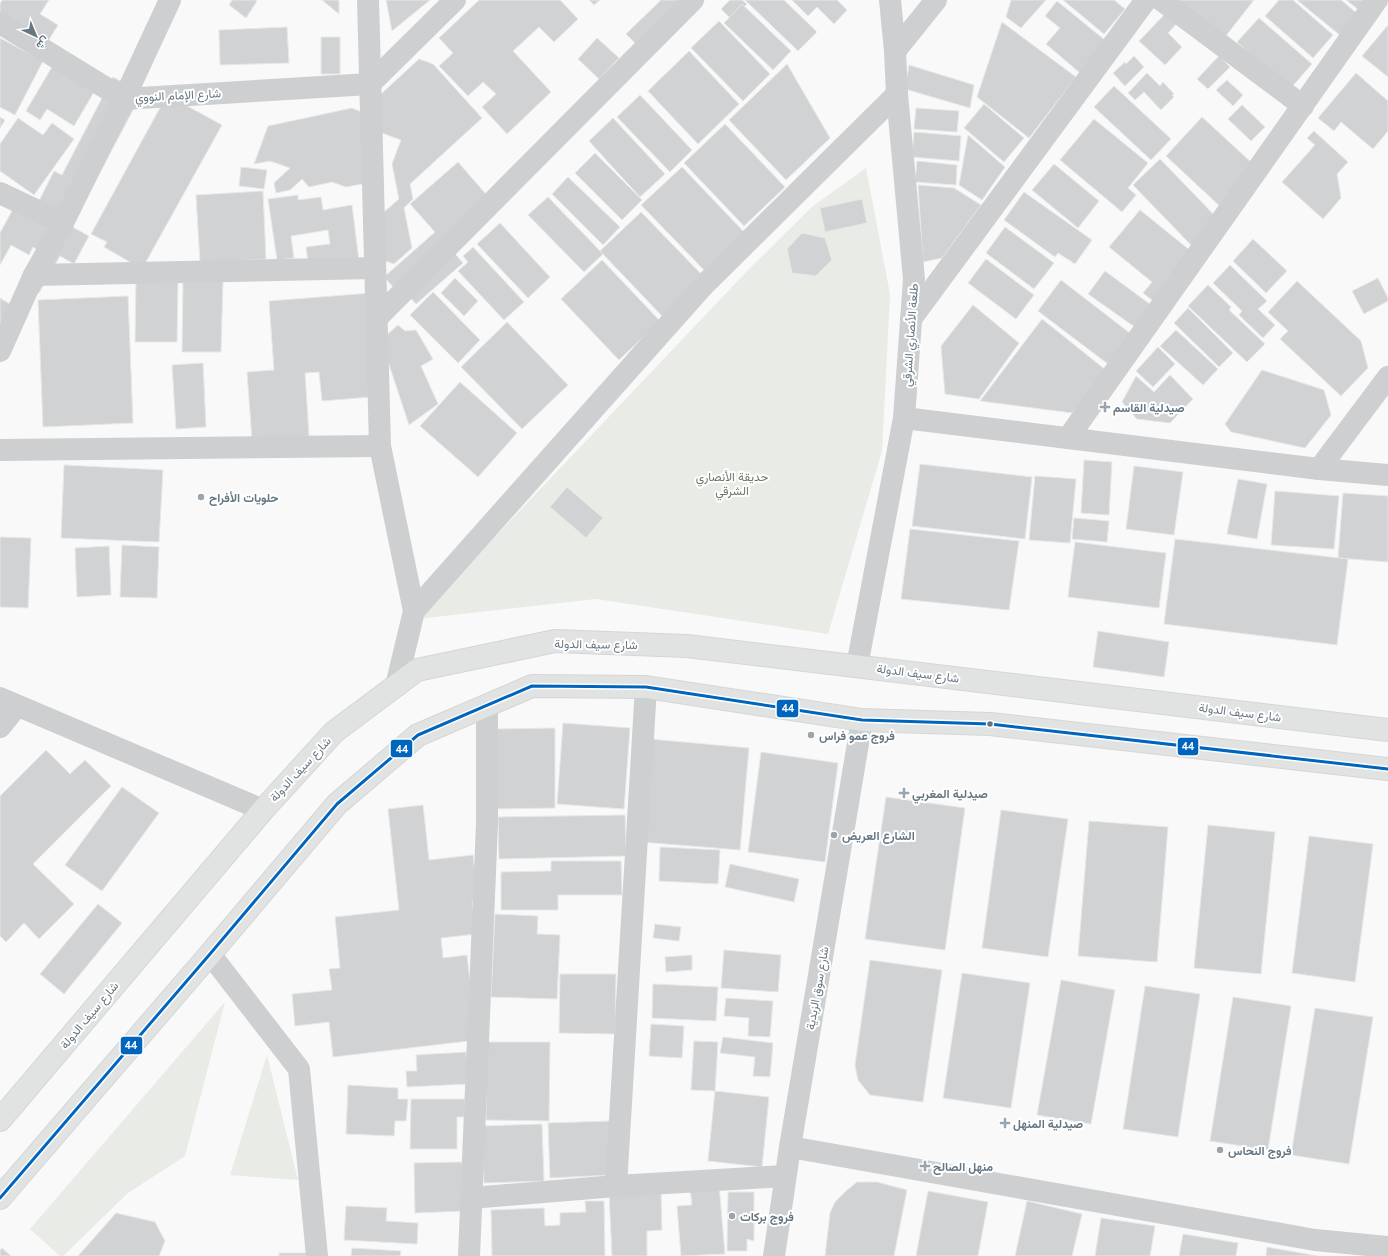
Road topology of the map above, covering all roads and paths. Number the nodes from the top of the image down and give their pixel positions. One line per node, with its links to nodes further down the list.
1 (170, 0): 14 (street)
2 (368, 0): 12 (street)
3 (455, 0): 12 (street)
4 (693, 0): 20 (street)
5 (890, 0): 11 (street, طلعة الأنصاري الشرقي)
6 (936, 0): 11 (street)
7 (1146, 0): 21 (street)
8 (1161, 0): 15 (street)
9 (1378, 0): 15 (street)
10 (0, 23): 14 (street)
11 (895, 51): 13 (street, طلعة الأنصاري الشرقي)
12 (370, 84): 14 (street, شارع الإمام النووي); 18 (street)
13 (897, 94): 21 (street, طلعة الأنصاري الشرقي); 30 (street)
14 (124, 99): 17 (street, شارع الإمام النووي)
15 (1303, 106): 25 (street)
16 (0, 193): 17 (street)
17 (63, 223): 19 (street, شارع الإمام النووي)
18 (375, 268): 19 (street); 20 (street)
19 (34, 275): 22 (street, شارع الإمام النووي)
20 (377, 318): 26 (street)
21 (911, 319): 24 (street, طلعة الأنصاري الشرقي)
22 (0, 351)
23 (1388, 377): 28 (street)
24 (904, 418): 25 (street); 31 (street, طلعة الأنصاري الشرقي)
25 (1068, 438): 28 (street)
26 (380, 446): 27 (street); 30 (street)
27 (0, 450)
28 (1320, 469): 29 (street)
29 (1388, 475)
30 (414, 611): 32 (street)
31 (858, 666): 32 (main road, شارع سيف الدولة); 38 (main road, شارع سيف الدولة)
32 (396, 686): 40 (main road, شارع سيف الدولة)
33 (646, 687): 35 (main road); 36 (main road); 45 (street)
34 (9, 702): 37 (street); 40 (street)
35 (487, 706): 41 (main road); 47 (street)
36 (862, 720): 39 (main road); 43 (street, شارع سوق الزبدية)
37 (0, 727)
38 (1388, 730)
39 (1388, 769)
40 (263, 810): 42 (main road, شارع سيف الدولة)
41 (210, 954): 46 (main road); 49 (street)
42 (0, 1120)
43 (790, 1148): 44 (street, شارع سوق الزبدية); 48 (street)
44 (785, 1176): 45 (street); 51 (street, شارع سوق الزبدية)
45 (616, 1186): 47 (street)
46 (0, 1198)
47 (471, 1198): 50 (street)
48 (1388, 1247)
49 (317, 1256)
50 (469, 1256)
51 (774, 1256)

